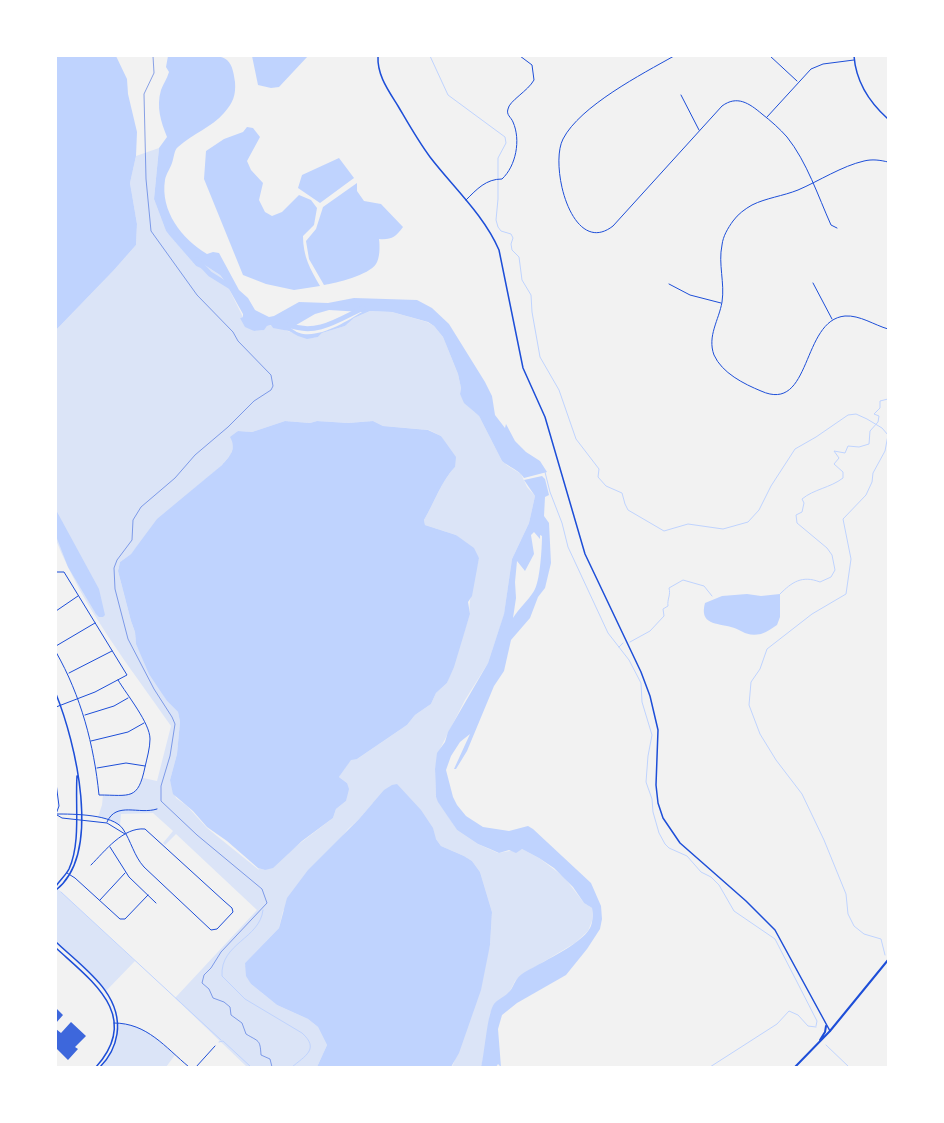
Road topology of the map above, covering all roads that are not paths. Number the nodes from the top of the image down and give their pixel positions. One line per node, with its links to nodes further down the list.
1 (378, 56): 14 (street)
2 (520, 56): 14 (street)
3 (674, 56): 11 (street)
4 (770, 56): 7 (street)
5 (854, 56): 6 (street)
6 (854, 60): 7 (street); 10 (street)
7 (798, 82): 9 (street)
8 (681, 95): 11 (street)
9 (767, 118): 11 (street); 13 (street)
10 (888, 119)
11 (699, 131)
12 (888, 162): 13 (street)
13 (812, 184): 15 (street); 18 (street)
14 (466, 201): 68 (street)
15 (837, 228)
16 (813, 283): 19 (street)
17 (669, 284): 18 (street)
18 (722, 303): 19 (street)
19 (832, 320): 20 (street)
20 (888, 329)
21 (56, 572): 22 (street)
22 (78, 596): 23 (street); 24 (street)
23 (56, 611)
24 (95, 623): 25 (street); 26 (street)
25 (56, 646)
26 (113, 651): 28 (street); 29 (street)
27 (56, 652): 28 (street)
28 (68, 674): 32 (street)
29 (118, 680): 31 (street); 32 (street)
30 (56, 694): 33 (street)
31 (129, 698): 35 (street); 36 (street)
32 (78, 699): 33 (street); 35 (street)
33 (61, 705): 34 (street); 40 (street)
34 (56, 707)
35 (84, 715): 37 (street)
36 (144, 723): 37 (street); 38 (street)
37 (91, 741): 39 (street)
38 (145, 767): 39 (street); 39 (street)
39 (96, 768)
40 (77, 774): 44 (street); 45 (street)
41 (56, 782): 43 (street)
42 (157, 809): 46 (street)
43 (56, 814)
44 (77, 815): 45 (street); 47 (street); 47 (street)
45 (81, 815): 46 (street); 48 (street)
46 (108, 819): 49 (street); 50 (street)
47 (77, 820): 48 (street); 53 (street)
48 (81, 820): 49 (street); 55 (street)
49 (107, 823): 50 (street)
50 (125, 835): 50 (street); 51 (street)
51 (110, 846): 52 (street); 54 (street)
52 (91, 865)
53 (66, 873): 55 (street); 56 (street)
54 (126, 873): 58 (street); 59 (street)
55 (70, 875): 57 (street); 59 (street)
56 (56, 886)
57 (56, 890)
58 (148, 895): 59 (street); 60 (street)
59 (100, 901)
60 (156, 903)
61 (56, 942): 63 (street)
62 (56, 948): 65 (street)
63 (74, 959): 65 (street); 67 (street)
64 (888, 960): 69 (main road)
65 (72, 962): 66 (street)
66 (114, 1023): 67 (street); 72 (street)
67 (118, 1023): 73 (street); 74 (street)
68 (826, 1026): 69 (street); 71 (main road)
69 (830, 1031): 71 (main road)
70 (215, 1046): 75 (street)
71 (815, 1047): 76 (main road)
72 (96, 1067)
73 (100, 1067)
74 (189, 1067)
75 (196, 1067)
76 (795, 1067)

